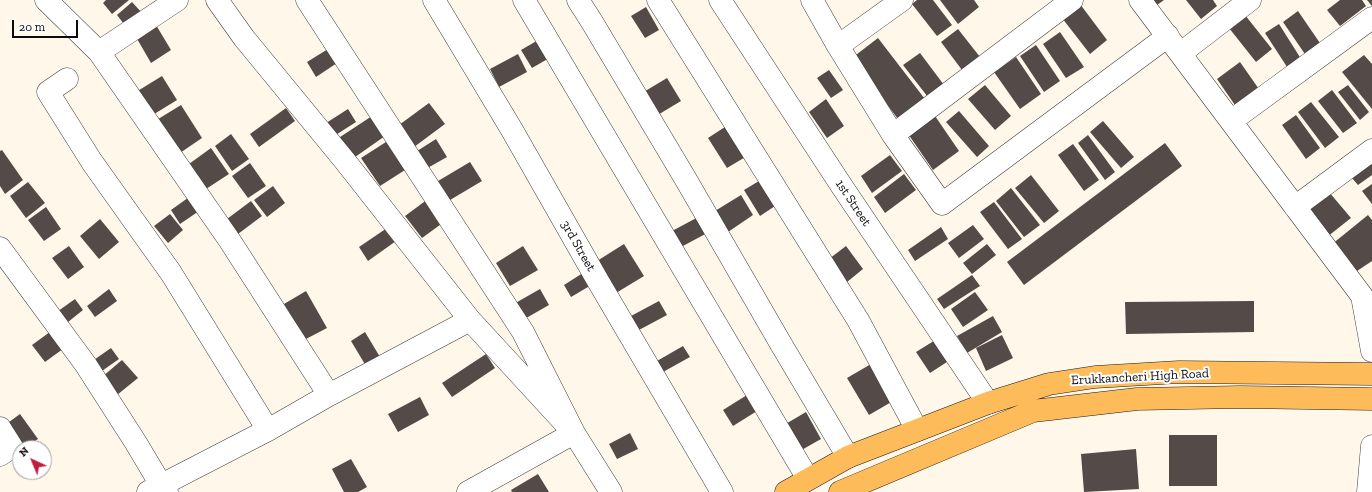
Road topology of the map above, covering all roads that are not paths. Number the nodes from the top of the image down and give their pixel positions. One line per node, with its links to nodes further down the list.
1 (46, 0): 18 (street)
2 (177, 0): 18 (street)
3 (217, 0): 26 (street)
4 (307, 0): 35 (street)
5 (434, 0): 43 (street, 3rd Street)
6 (524, 0): 39 (street)
7 (578, 0): 38 (street)
8 (658, 0): 34 (street)
9 (720, 0): 31 (street, 1st Street)
10 (812, 0): 17 (street)
11 (902, 0): 17 (street)
12 (1072, 0): 21 (street)
13 (1140, 0): 16 (street)
14 (1250, 0): 16 (street)
15 (1372, 18): 20 (street)
16 (1175, 45): 20 (street); 21 (street)
17 (838, 46): 21 (street)
18 (99, 52): 29 (street)
19 (68, 79): 33 (street)
20 (1231, 121): 23 (street)
21 (894, 135)
22 (1372, 150): 23 (street)
23 (1295, 207): 25 (street)
24 (0, 248): 40 (street)
25 (1367, 292): 27 (street)
26 (470, 320): 29 (street); 35 (street)
27 (1372, 351)
28 (1372, 374): 31 (main road, Erukkancheri High Road)
29 (329, 395): 33 (street)
30 (1372, 399): 45 (main road)
31 (988, 403): 34 (main road, Erukkancheri High Road)
32 (0, 428): 37 (street)
33 (268, 430): 40 (street)
34 (917, 430): 38 (main road, Erukkancheri High Road)
35 (574, 433): 41 (street); 42 (street)
36 (1372, 446): 46 (street)
37 (0, 456)
38 (848, 457): 39 (main road, Erukkancheri High Road)
39 (808, 479): 44 (main road, Erukkancheri High Road)
40 (158, 490)
41 (468, 492)
42 (611, 492)
43 (722, 492)
44 (786, 492)
45 (840, 492)
46 (1368, 492)

